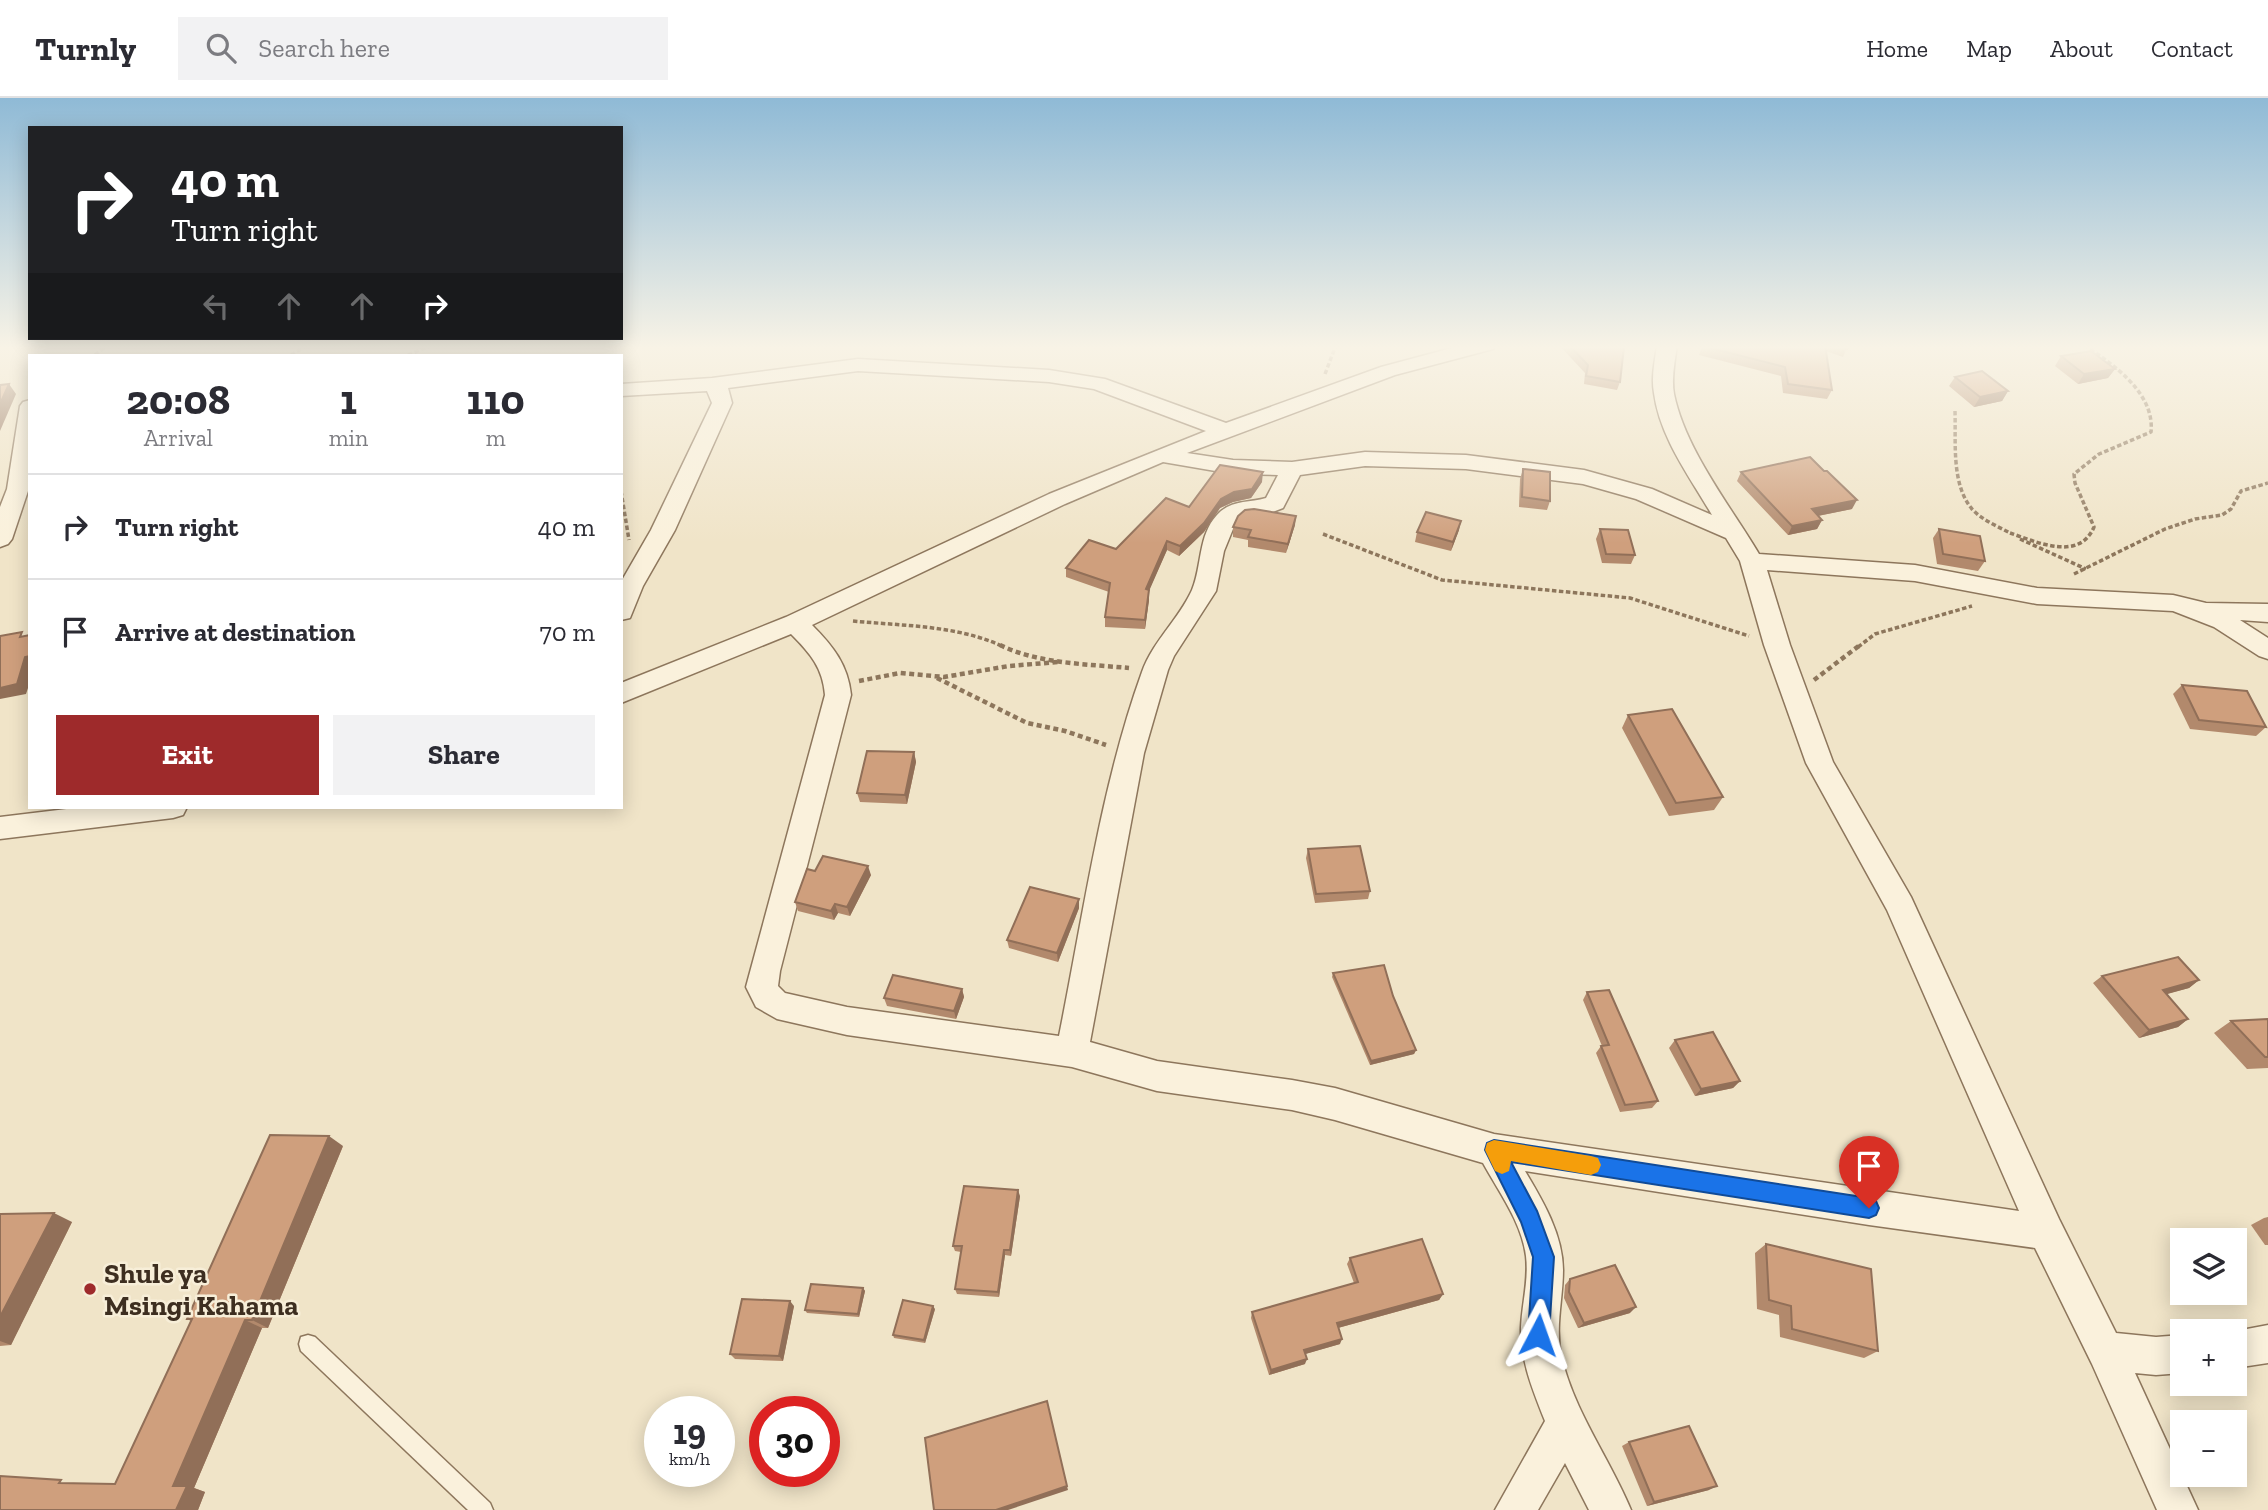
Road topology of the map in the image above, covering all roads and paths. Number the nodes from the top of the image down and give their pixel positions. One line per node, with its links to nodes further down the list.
1 (718, 411): 18 (street)
2 (1172, 411): 8 (street)
3 (1280, 411): 8 (street)
4 (1669, 411): 13 (street)
5 (1955, 411): 14 (path)
6 (2149, 411): 14 (path)
7 (28, 412): 10 (street)
8 (1226, 431): 9 (street)
9 (1160, 455): 11 (street); 23 (street)
10 (11, 462): 16 (street)
11 (1292, 470): 13 (street); 27 (street)
12 (623, 503): 18 (path)
13 (1733, 532): 17 (street)
14 (2010, 533): 19 (path)
15 (1323, 534): 24 (path)
16 (0, 539)
17 (1752, 561): 21 (street); 24 (street)
18 (643, 565): 20 (street)
19 (2086, 569)
20 (623, 608)
21 (2197, 608): 22 (street); 25 (street)
22 (2268, 613)
23 (804, 620): 26 (path); 29 (street); 30 (street)
24 (1777, 645): 36 (street)
25 (2268, 650)
26 (1061, 661): 27 (path); 28 (path)
27 (1155, 670): 31 (street)
28 (936, 677): 30 (path); 31 (path)
29 (623, 693)
30 (838, 695): 34 (street)
31 (1130, 753): 34 (street)
32 (157, 809): 33 (street)
33 (0, 828)
34 (1072, 1052): 35 (street)
35 (1494, 1150): 36 (street); 42 (street)
36 (2046, 1232): 40 (street)
37 (307, 1344): 43 (lane)
38 (2268, 1344): 39 (street)
39 (2247, 1347)
40 (2105, 1351): 41 (street); 46 (street)
41 (2170, 1355)
42 (1566, 1423): 44 (street); 45 (street)
43 (484, 1510)
44 (1515, 1510)
45 (1611, 1510)
46 (2178, 1510)

